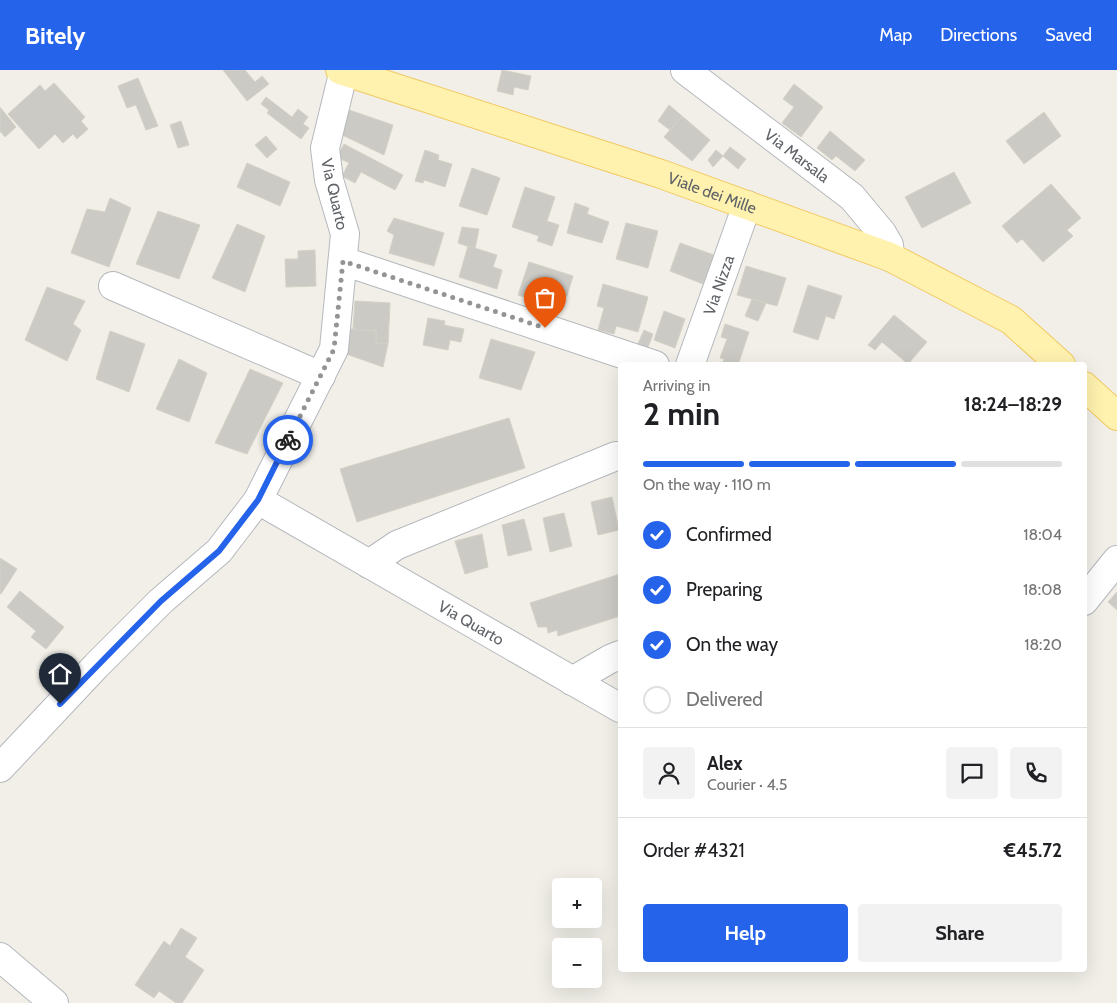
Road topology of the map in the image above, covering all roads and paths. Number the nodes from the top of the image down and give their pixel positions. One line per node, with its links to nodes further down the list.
1 (343, 70): 3 (main road, Viale dei Mille); 5 (street, Via Quarto)
2 (685, 70): 4 (street, Via Marsala)
3 (748, 205): 4 (main road, Viale dei Mille); 8 (street, Via Nizza)
4 (890, 257): 9 (main road, Viale dei Mille)
5 (343, 261): 7 (street); 10 (street, Via Quarto)
6 (113, 286): 10 (street)
7 (646, 362)
8 (691, 362)
9 (1058, 362)
10 (321, 376): 14 (street, Via Quarto)
11 (1087, 389): 12 (main road)
12 (1117, 416)
13 (616, 456): 16 (street)
14 (258, 500): 16 (street, Via Quarto); 21 (street, Via Quarto)
15 (1117, 560): 17 (street)
16 (369, 564): 19 (street, Via Quarto)
17 (1087, 597)
18 (618, 656): 19 (street)
19 (572, 681): 20 (street, Via Quarto)
20 (618, 707)
21 (0, 768)
22 (0, 957): 23 (street)
23 (54, 1003)

